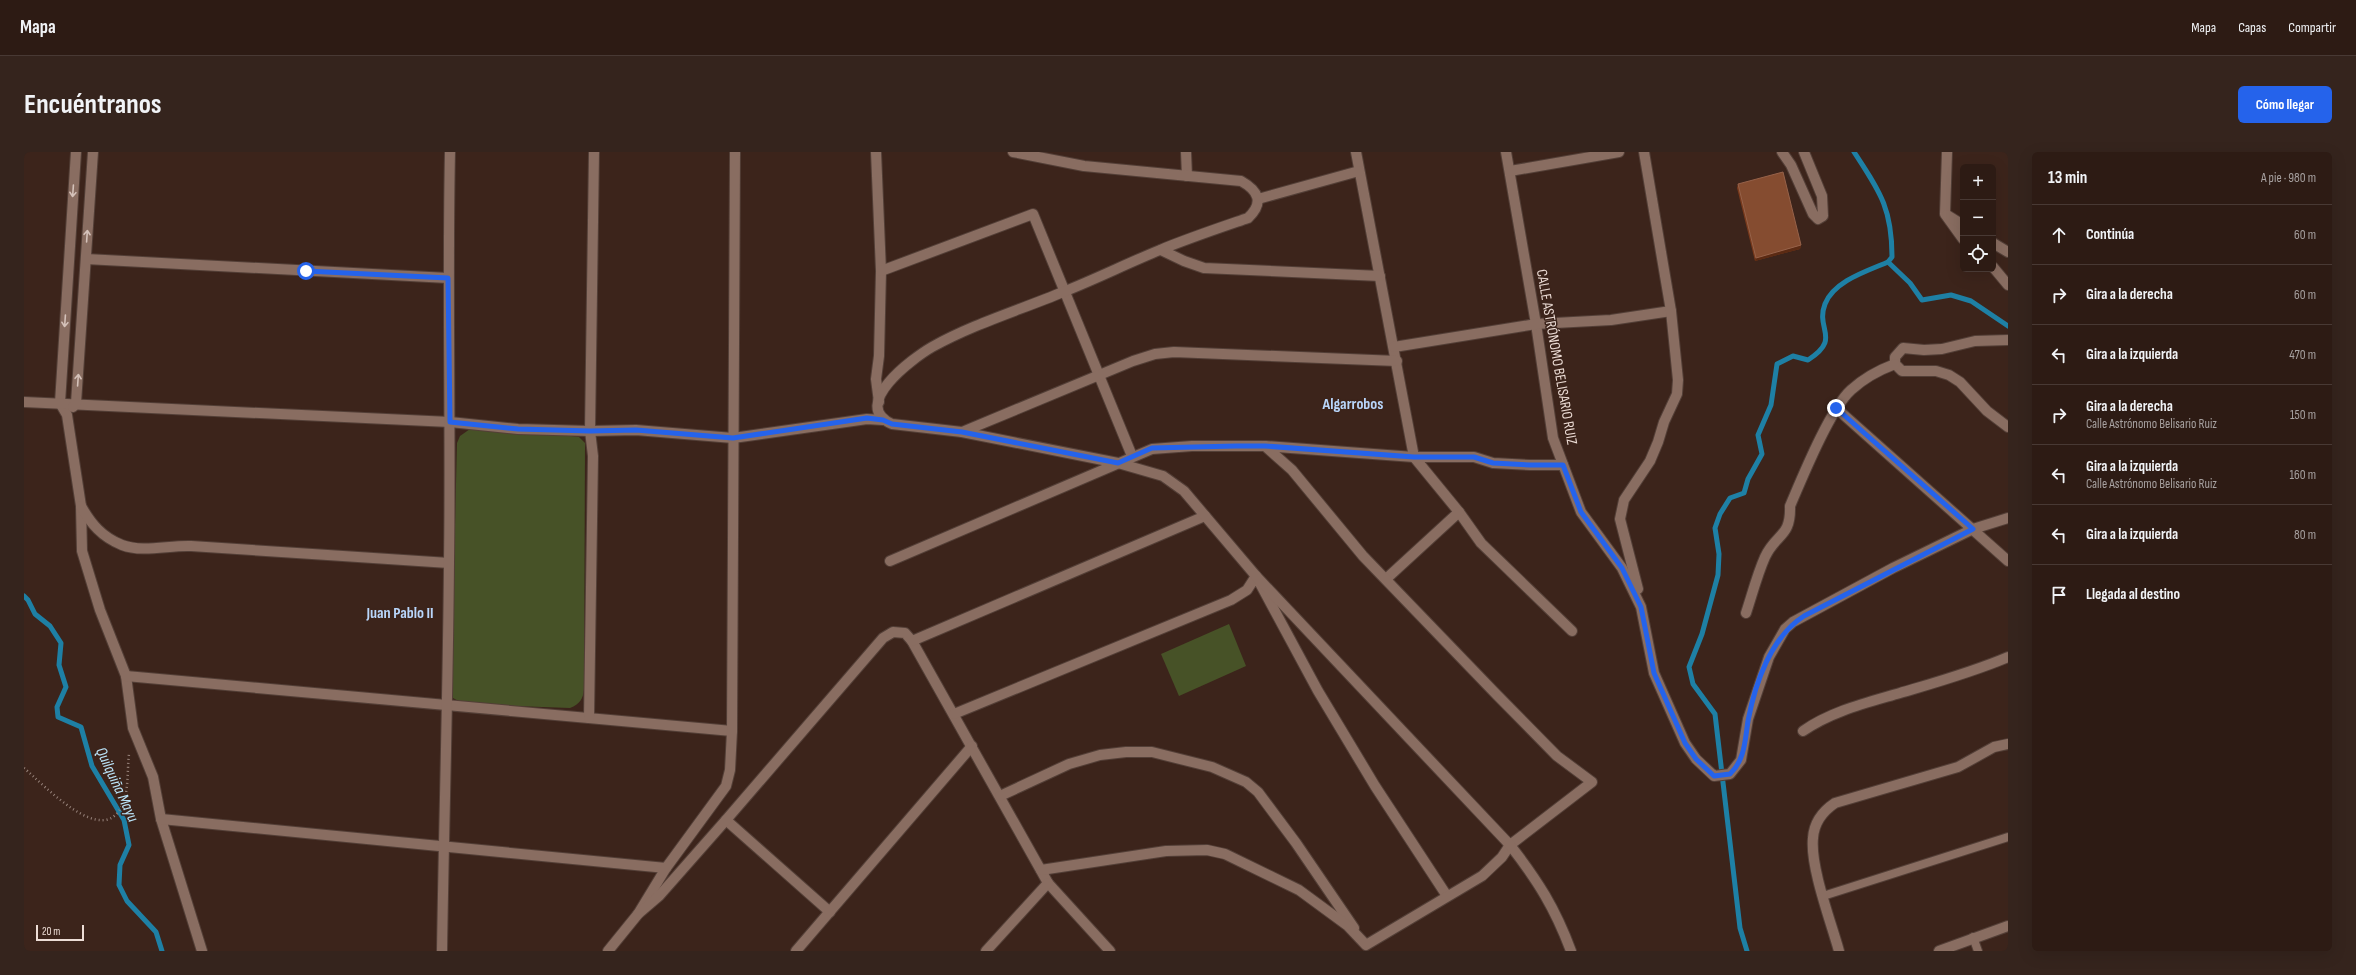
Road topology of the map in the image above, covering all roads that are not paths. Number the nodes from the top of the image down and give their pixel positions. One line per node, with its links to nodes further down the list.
1 (76, 152): 43 (street, one-way to 43)
2 (93, 152): 27 (street, one-way to 2)
3 (450, 152): 31 (street)
4 (594, 152): 50 (street)
5 (735, 152): 52 (street)
6 (876, 152): 28 (street)
7 (1013, 152): 16 (street)
8 (1186, 152): 19 (street)
9 (1356, 152): 17 (street)
10 (1506, 152): 18 (street, CALLE ASTRÓNOMO BELISARIO RUIZ)
11 (1619, 152): 18 (street)
12 (1644, 152): 34 (street)
13 (1782, 152): 14 (street)
14 (1804, 152)
15 (1947, 152): 21 (street)
16 (1039, 155): 19 (street)
17 (1359, 171): 20 (street); 30 (street)
18 (1510, 171): 35 (street, CALLE ASTRÓNOMO BELISARIO RUIZ)
19 (1187, 176): 20 (street)
20 (1258, 199): 25 (street)
21 (1945, 214): 22 (street); 23 (street)
22 (1960, 223)
23 (1961, 236)
24 (1996, 245): 26 (street)
25 (1161, 250): 30 (street); 33 (street)
26 (2008, 252)
27 (86, 259): 31 (street); 44 (street, one-way to 27)
28 (881, 271): 33 (street); 42 (street)
29 (1996, 271): 32 (street)
30 (1380, 276): 37 (street)
31 (448, 278): 48 (street)
32 (2008, 285)
33 (1064, 292): 40 (street); 42 (street)
34 (1671, 311): 35 (street); 68 (street)
35 (1536, 324): 37 (street); 57 (street, CALLE ASTRÓNOMO BELISARIO RUIZ)
36 (2008, 340): 39 (street)
37 (1394, 346): 38 (street)
38 (1397, 361): 40 (street); 55 (street)
39 (1895, 364): 45 (street); 49 (street)
40 (1099, 376): 51 (street); 54 (street)
41 (24, 402): 43 (street)
42 (879, 402): 47 (street)
43 (60, 403): 44 (street); 46 (street)
44 (76, 403): 46 (street); 48 (street)
45 (1836, 408): 62 (street); 69 (street)
46 (67, 415): 58 (street)
47 (883, 420): 51 (street); 52 (street)
48 (450, 422): 50 (street); 65 (street)
49 (2008, 427)
50 (590, 431): 52 (street); 76 (street)
51 (962, 432): 56 (street)
52 (733, 438): 77 (street)
53 (1265, 446): 54 (street); 55 (street); 67 (street)
54 (1132, 456): 56 (street)
55 (1414, 457): 57 (street); 59 (street)
56 (1118, 463): 60 (street); 63 (street)
57 (1563, 465): 68 (street, CALLE ASTRÓNOMO BELISARIO RUIZ)
58 (81, 506): 65 (street); 73 (street)
59 (1459, 512): 67 (street); 70 (street)
60 (1205, 516): 66 (street); 71 (street)
61 (2008, 518): 62 (street, CALLE ASTRÓNOMO BELISARIO RUIZ)
62 (1973, 529): 64 (street); 68 (street, CALLE ASTRÓNOMO BELISARIO RUIZ)
63 (890, 561)
64 (2008, 561)
65 (449, 563): 74 (street)
66 (1256, 576): 75 (street); 85 (street); 90 (street)
67 (1386, 579): 85 (street)
68 (1641, 607)
69 (1746, 613)
70 (1572, 631)
71 (912, 641): 75 (street); 83 (street)
72 (2008, 657): 78 (street)
73 (126, 676): 74 (street); 82 (street)
74 (445, 705): 76 (street); 86 (street)
75 (954, 714): 80 (street)
76 (589, 718): 77 (street)
77 (732, 731): 87 (street)
78 (1803, 731)
79 (2008, 744): 91 (street)
80 (972, 746): 81 (street); 92 (street)
81 (1000, 796): 88 (street); 96 (street)
82 (161, 819): 86 (street); 97 (street)
83 (726, 820): 92 (street); 93 (street)
84 (2008, 837): 91 (lane)
85 (1510, 845): 90 (street); 103 (street)
86 (443, 846): 87 (street); 98 (street)
87 (666, 868): 93 (street)
88 (1041, 870): 89 (street); 96 (street)
89 (1048, 883): 101 (street); 102 (street)
90 (1447, 896): 96 (street)
91 (1823, 896): 104 (street)
92 (830, 912): 100 (street)
93 (638, 914): 99 (street)
94 (2008, 926): 95 (street)
95 (1973, 937): 105 (street); 106 (lane)
96 (1367, 948)
97 (202, 951)
98 (442, 951)
99 (608, 951)
100 (796, 951)
101 (986, 951)
102 (1110, 951)
103 (1571, 951)
104 (1839, 951)
105 (1939, 951)
106 (1978, 951)

